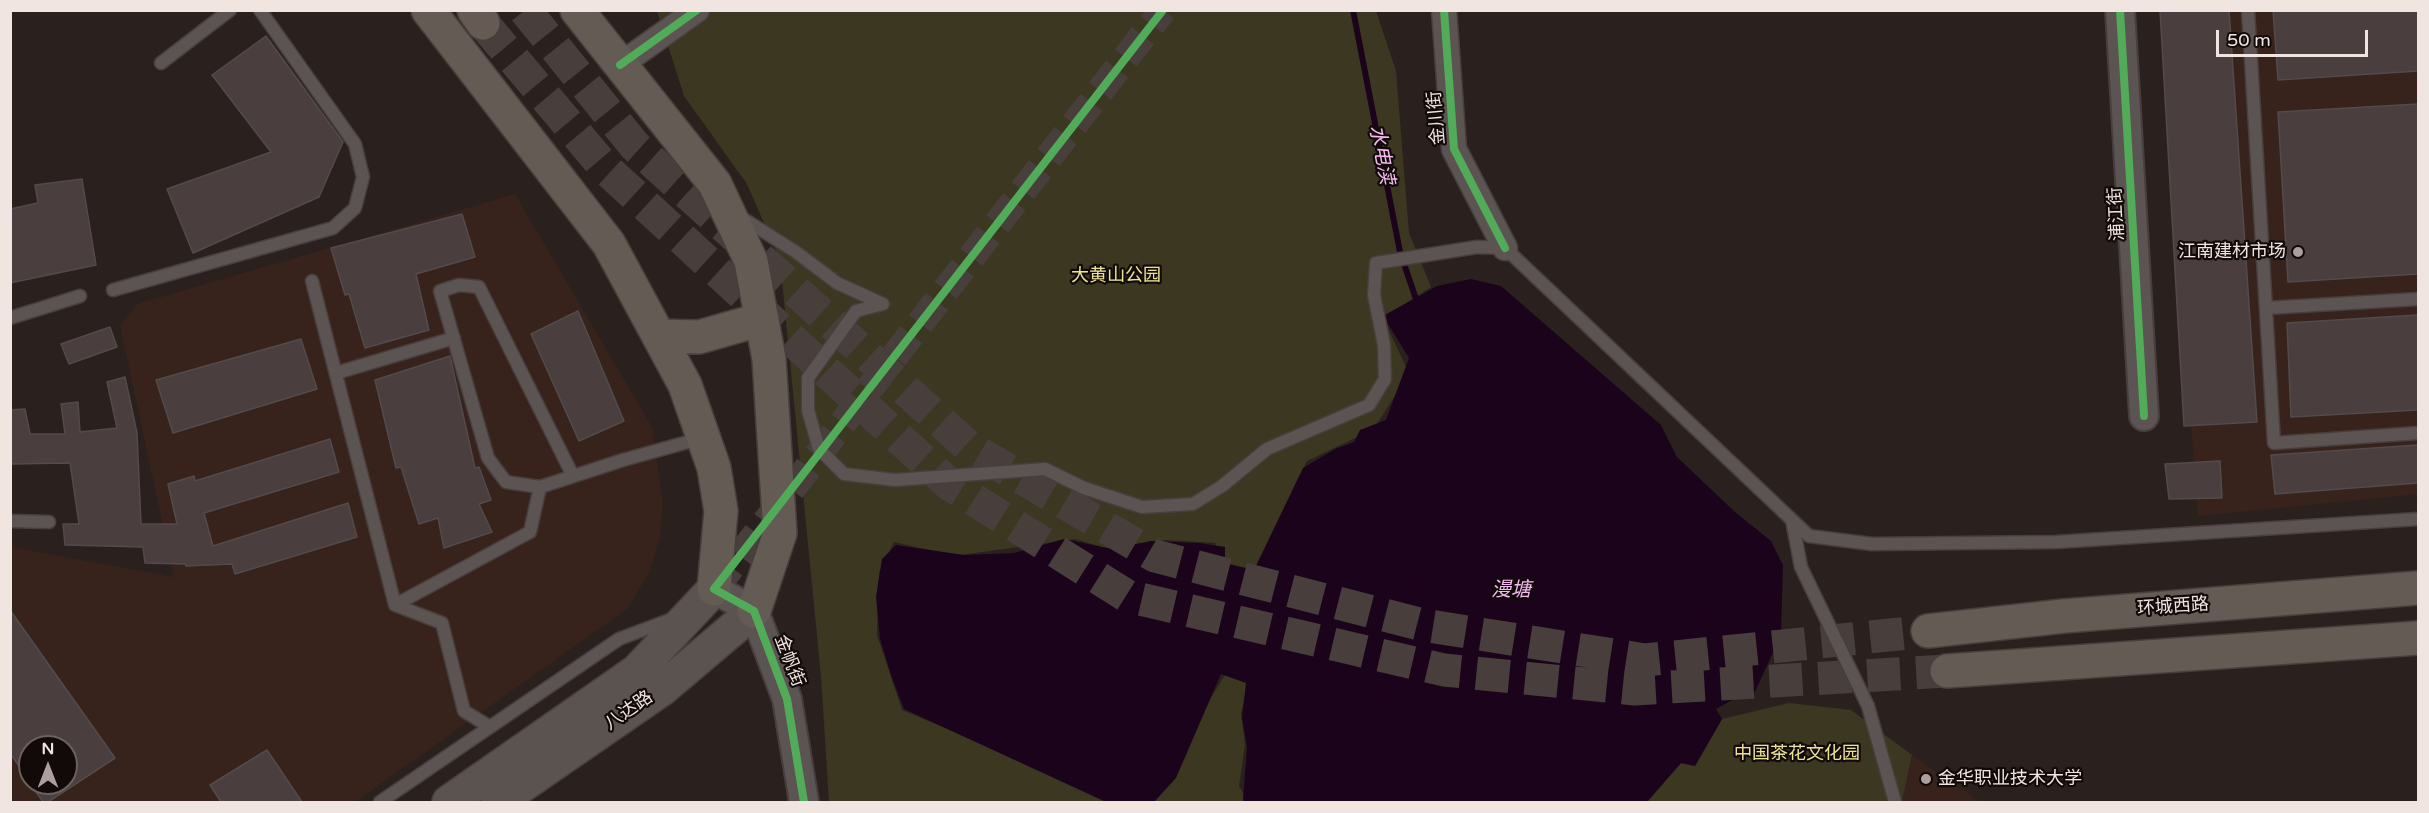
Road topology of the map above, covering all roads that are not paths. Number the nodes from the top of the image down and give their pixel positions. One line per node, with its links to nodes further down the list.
1 (230, 10): 9 (lane)
2 (260, 10): 14 (lane)
3 (428, 10): 20 (main road)
4 (577, 10): 10 (main road)
5 (697, 10): 10 (street)
6 (1444, 10): 12 (street, 金川街)
7 (2120, 10): 23 (street, 浦江街)
8 (2248, 10): 17 (lane)
9 (160, 63)
10 (620, 64): 11 (main road)
11 (725, 207): 12 (lane); 19 (main road)
12 (1505, 248): 29 (lane)
13 (312, 281): 22 (lane)
14 (113, 290)
15 (80, 296): 18 (lane)
16 (2418, 299): 17 (lane)
17 (2266, 308): 24 (lane)
18 (10, 318)
19 (762, 319): 20 (main road); 35 (main road)
20 (660, 336): 25 (main road)
21 (454, 338): 22 (lane); 26 (lane); 27 (lane)
22 (336, 374): 34 (lane)
23 (2144, 416)
24 (2418, 433)
25 (703, 438): 26 (lane); 33 (main road)
26 (573, 476): 27 (lane)
27 (540, 487): 34 (lane)
28 (2418, 519): 29 (lane)
29 (1792, 520): 44 (lane)
30 (10, 521): 31 (lane)
31 (49, 522)
32 (2418, 588): 36 (main road, 环城西路)
33 (703, 600): 35 (street); 39 (lane); 41 (main road)
34 (395, 605): 39 (lane)
35 (754, 611): 42 (main road, 八达路); 43 (street, 金帆街)
36 (1928, 631)
37 (2418, 638): 38 (main road)
38 (1947, 671)
39 (490, 727): 40 (lane)
40 (380, 802)
41 (449, 802)
42 (498, 802)
43 (804, 802)
44 (1895, 802)

